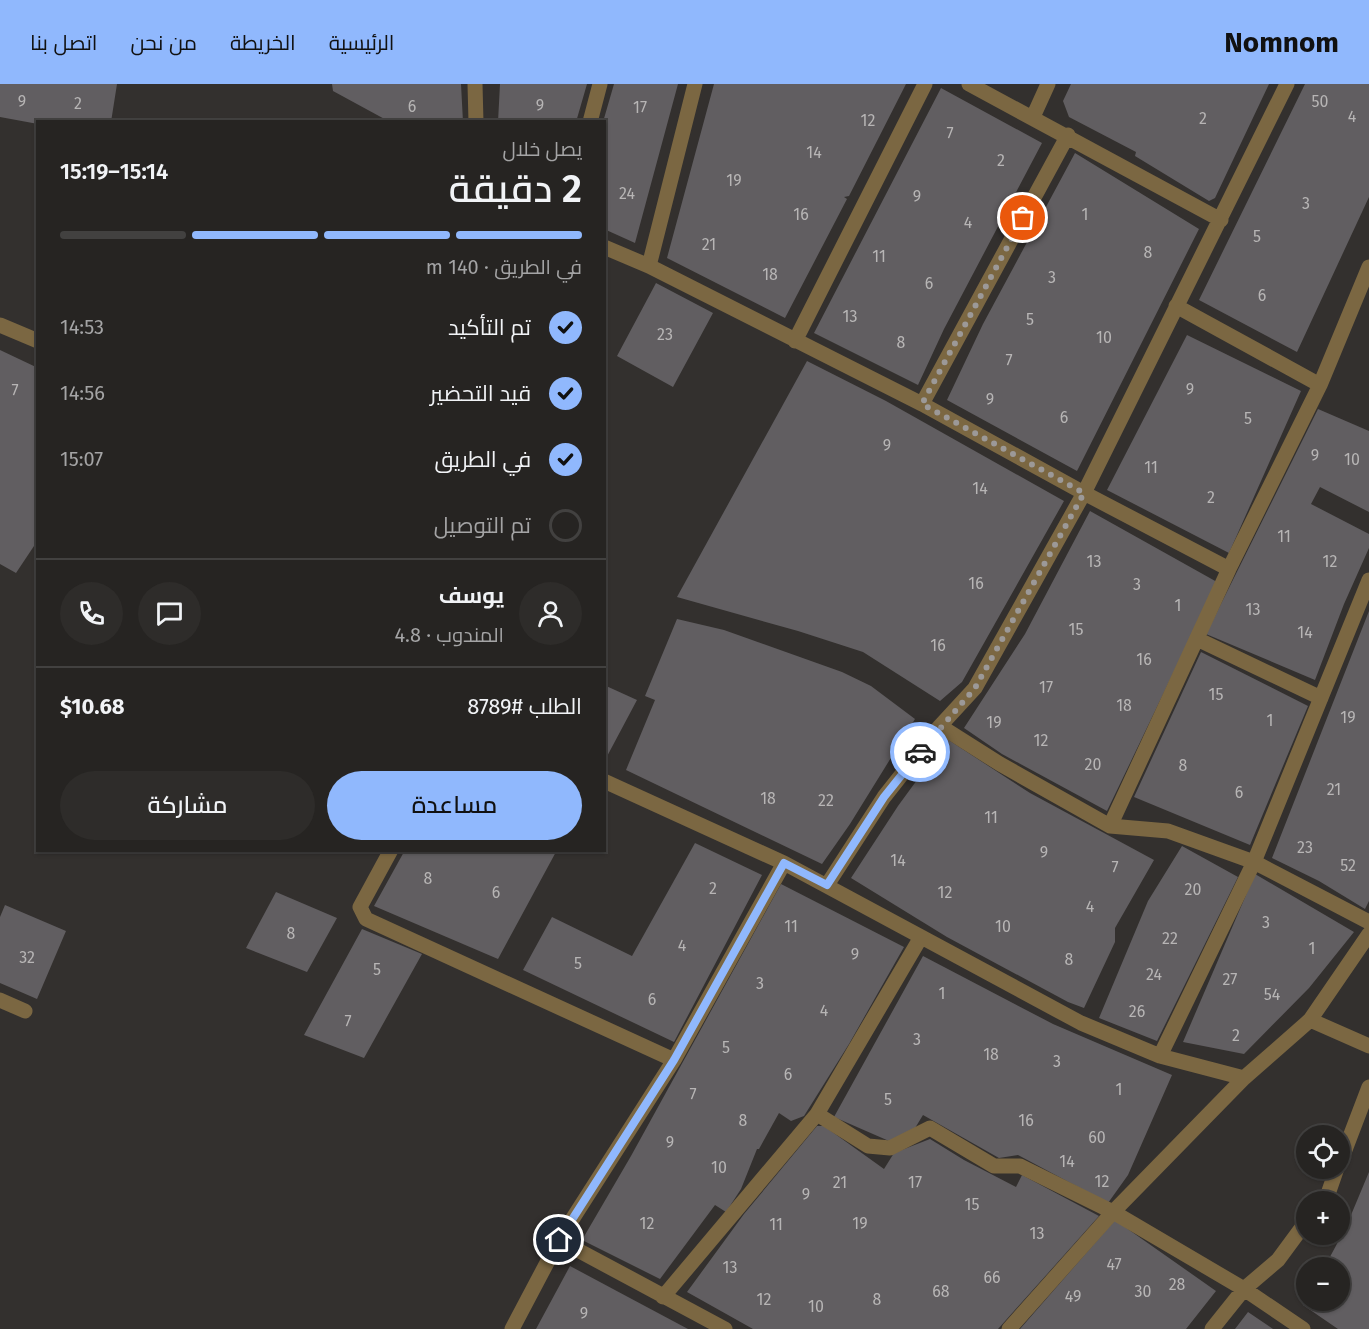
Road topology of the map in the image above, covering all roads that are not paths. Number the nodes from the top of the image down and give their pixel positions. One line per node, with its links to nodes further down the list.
1 (475, 84): 9 (street)
2 (600, 84): 10 (street)
3 (695, 84): 14 (street)
4 (925, 84): 19 (street)
5 (969, 84): 8 (street)
6 (1048, 84): 8 (street)
7 (1287, 84): 12 (street)
8 (1033, 117): 11 (street)
9 (476, 120)
10 (591, 120)
11 (1068, 135): 12 (street); 21 (street)
12 (1221, 220): 16 (street)
13 (606, 248): 14 (street)
14 (649, 266): 19 (street)
15 (1369, 267): 20 (street)
16 (1176, 306): 20 (street); 22 (street)
17 (0, 325): 18 (street)
18 (36, 340)
19 (795, 341): 21 (street)
20 (1320, 385): 23 (street)
21 (922, 404): 22 (street)
22 (1084, 493): 23 (street); 27 (street)
23 (1229, 569): 25 (street)
24 (1369, 580): 26 (street)
25 (1197, 639): 26 (street); 29 (street)
26 (1321, 698): 31 (street)
27 (940, 726): 29 (street); 33 (street)
28 (606, 782): 32 (street)
29 (1110, 826): 31 (street)
30 (390, 852): 42 (street)
31 (1254, 862): 34 (street); 41 (street)
32 (784, 863): 33 (street); 42 (street)
33 (827, 885): 36 (street)
34 (1369, 922)
35 (1369, 934): 39 (street)
36 (921, 937): 41 (street); 45 (street)
37 (0, 1000): 38 (street)
38 (26, 1011)
39 (1310, 1020): 40 (street); 43 (street)
40 (1369, 1046)
41 (1160, 1056): 43 (street)
42 (674, 1060): 49 (street)
43 (1244, 1078): 47 (street)
44 (1369, 1087): 46 (street)
45 (817, 1114): 47 (street); 51 (street)
46 (1350, 1137)
47 (1113, 1212): 50 (street); 54 (street)
48 (1296, 1236): 50 (street)
49 (559, 1240): 51 (street); 52 (street)
50 (1244, 1289): 55 (street); 56 (street)
51 (663, 1297): 53 (street)
52 (512, 1329)
53 (725, 1329)
54 (1009, 1329)
55 (1212, 1329)
56 (1303, 1329)

